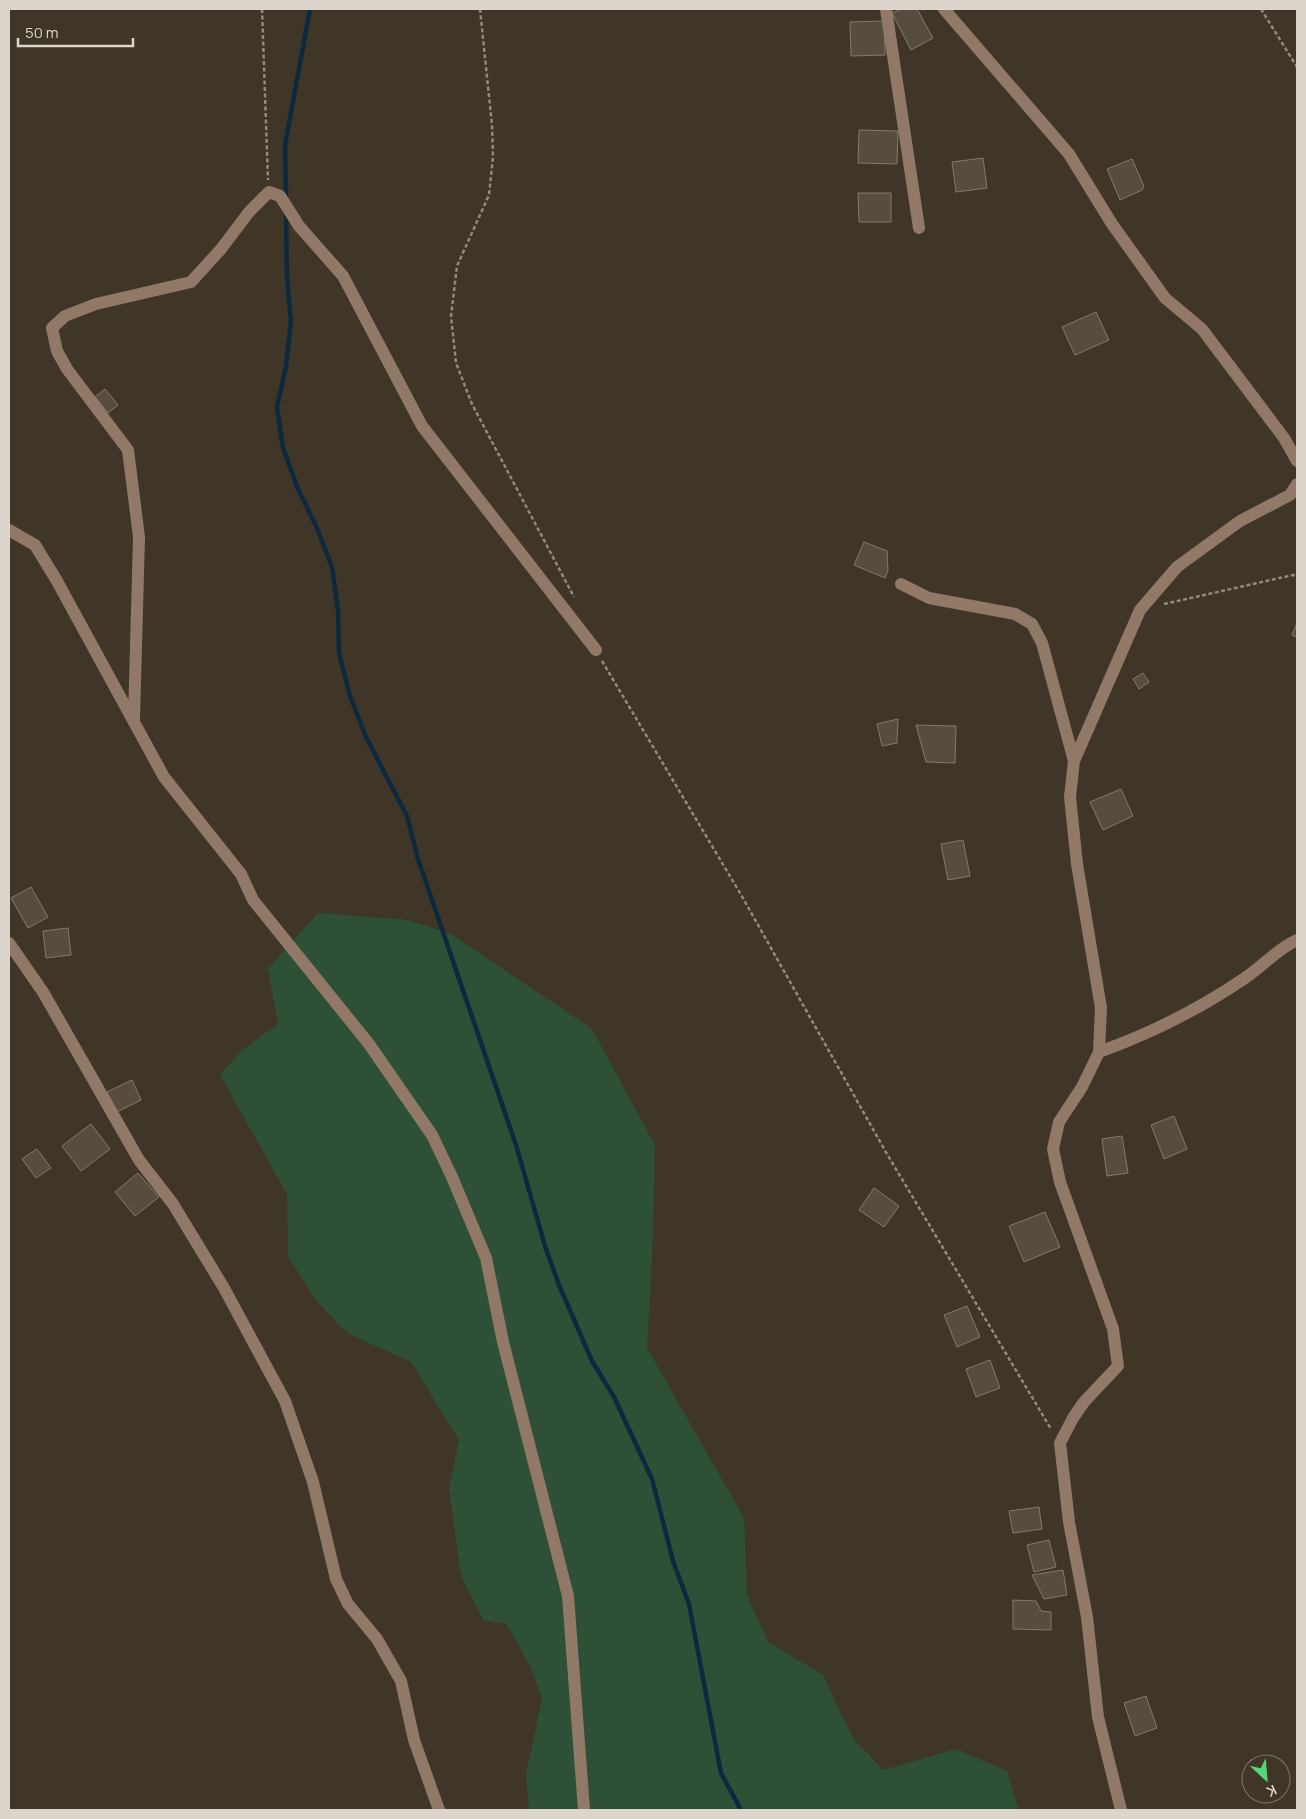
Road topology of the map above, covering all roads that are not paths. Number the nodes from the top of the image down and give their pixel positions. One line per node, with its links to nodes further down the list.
1 (886, 9): 3 (street)
2 (944, 9): 4 (street)
3 (919, 228)
4 (1297, 461)
5 (1297, 484): 10 (street)
6 (9, 530): 9 (street)
7 (901, 584): 10 (street)
8 (596, 650): 9 (street)
9 (134, 720): 15 (street)
10 (1074, 761): 13 (street)
11 (1297, 940): 13 (street)
12 (9, 943): 14 (street)
13 (1099, 1052): 16 (street)
14 (439, 1810)
15 (584, 1810)
16 (1121, 1810)

